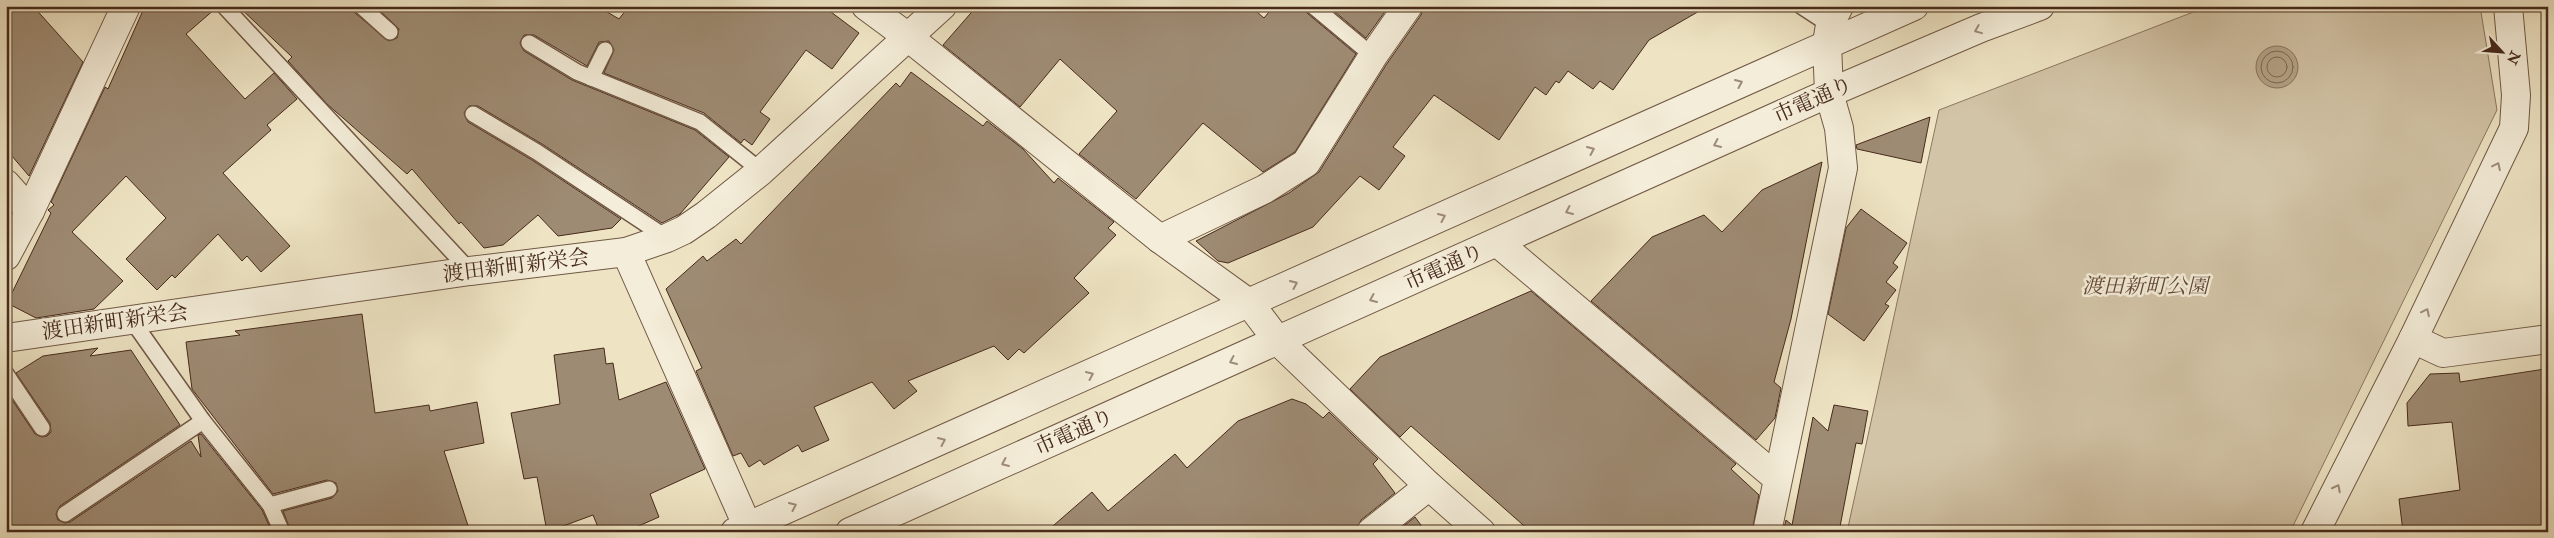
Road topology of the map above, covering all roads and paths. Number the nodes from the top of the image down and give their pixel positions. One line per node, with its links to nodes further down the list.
1 (126, 6): 23 (street)
2 (224, 6): 29 (lane)
3 (361, 6): 13 (lane)
4 (866, 6): 14 (street)
5 (942, 6): 14 (street, 渡田新町新栄会)
6 (1313, 6): 17 (lane)
7 (1408, 6): 17 (street)
8 (1801, 6): 12 (lane)
9 (1914, 6): 12 (street)
10 (2040, 6): 19 (street, 市電通り, one-way to 19)
11 (2508, 6): 33 (street, one-way to 11)
12 (1832, 25): 19 (street); 30 (street, one-way to 12)
13 (390, 32)
14 (908, 38): 21 (street, 渡田新町新栄会); 25 (street)
15 (529, 43): 18 (lane)
16 (605, 50): 18 (lane)
17 (1373, 56): 25 (street)
18 (591, 78): 21 (lane)
19 (1829, 93): 26 (street, 市電通り, one-way to 26); 39 (street)
20 (473, 114): 24 (lane)
21 (761, 171): 24 (street, 渡田新町新栄会)
22 (6, 184): 23 (street)
23 (30, 211): 28 (street)
24 (667, 238): 27 (street, 渡田新町新栄会)
25 (1160, 238): 30 (street)
26 (1498, 243): 35 (street, 市電通り, one-way to 35); 39 (street)
27 (626, 252): 29 (street, 渡田新町新栄会); 44 (street)
28 (6, 256)
29 (470, 271): 31 (street, 渡田新町新栄会)
30 (1250, 304): 35 (street); 44 (street, one-way to 30)
31 (131, 319): 32 (street, 渡田新町新栄会); 37 (lane)
32 (6, 338)
33 (2413, 339): 34 (street); 50 (street, one-way to 33)
34 (2548, 339)
35 (1278, 341): 40 (street); 46 (street, 市電通り, one-way to 46)
36 (6, 374): 38 (lane)
37 (203, 421): 42 (lane); 43 (lane)
38 (42, 428)
39 (1777, 478): 49 (street)
40 (1429, 486): 47 (street); 48 (street)
41 (329, 489): 42 (lane)
42 (270, 505): 45 (lane)
43 (65, 514)
44 (745, 530)
45 (282, 532)
46 (850, 532)
47 (1372, 532)
48 (1481, 532)
49 (1767, 532)
50 (2315, 532)

